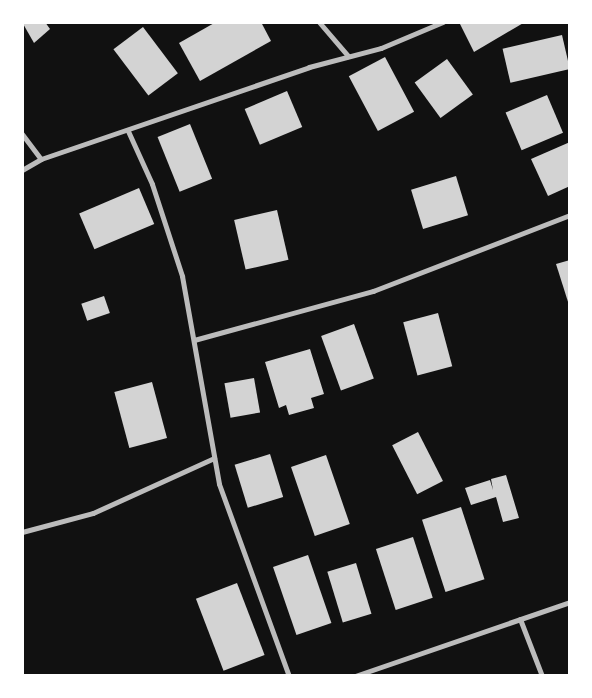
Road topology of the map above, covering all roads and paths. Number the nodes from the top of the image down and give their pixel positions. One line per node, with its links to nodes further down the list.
1 (319, 22): 3 (street)
2 (443, 22): 3 (street)
3 (348, 56): 4 (street)
4 (128, 132): 6 (street); 9 (street)
5 (22, 134): 6 (street)
6 (41, 159): 7 (street)
7 (22, 170)
8 (570, 215): 9 (street)
9 (194, 340): 10 (street)
10 (214, 458): 11 (street); 14 (street)
11 (22, 532)
12 (570, 602): 13 (street)
13 (520, 619): 15 (street); 16 (street)
14 (289, 676)
15 (356, 676)
16 (542, 676)

